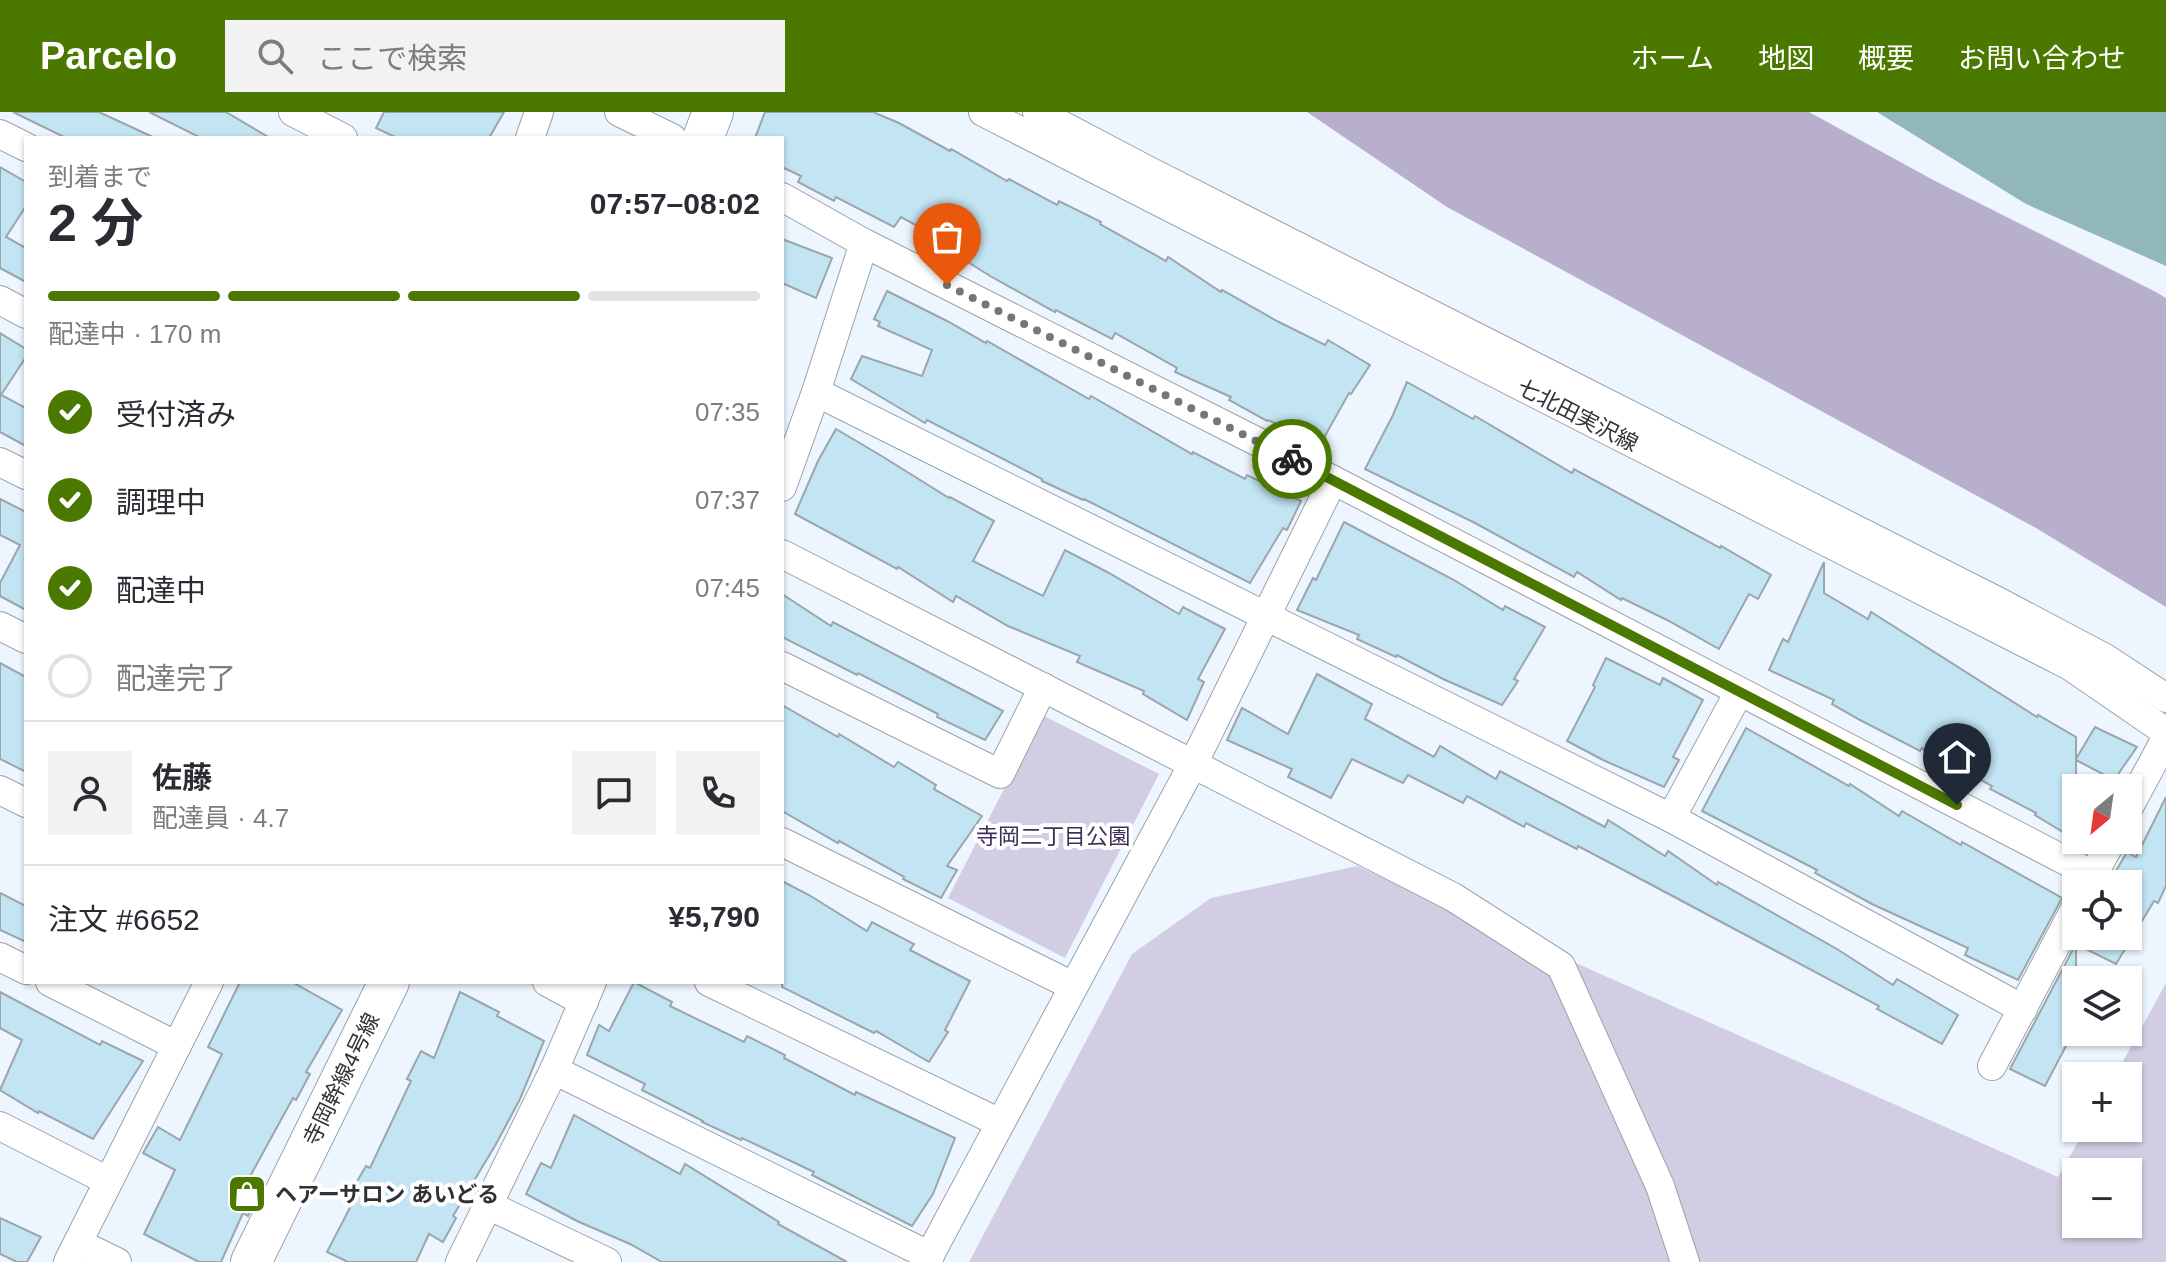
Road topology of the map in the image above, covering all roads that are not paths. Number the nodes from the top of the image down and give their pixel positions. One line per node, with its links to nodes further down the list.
1 (293, 112): 8 (street)
2 (539, 112): 9 (street)
3 (619, 112): 10 (street)
4 (713, 112): 11 (street)
5 (983, 112): 30 (street, 七北田実沢線)
6 (1037, 112): 29 (street)
7 (0, 134): 12 (street)
8 (339, 136)
9 (531, 136)
10 (668, 136)
11 (704, 136)
12 (24, 146)
13 (784, 198): 14 (street)
14 (864, 243): 17 (street); 20 (street)
15 (0, 300): 16 (street)
16 (24, 313)
17 (816, 392): 21 (street); 23 (street)
18 (0, 462): 19 (street)
19 (24, 474)
20 (1333, 480): 23 (street); 28 (street)
21 (784, 481)
22 (784, 555): 27 (street)
23 (1264, 617): 32 (street); 36 (street)
24 (0, 626): 25 (street)
25 (24, 638)
26 (784, 667): 27 (street)
27 (1043, 687): 32 (street)
28 (1739, 692): 36 (street); 38 (street)
29 (2166, 698)
30 (2166, 732)
31 (2166, 738): 33 (street)
32 (1193, 764): 47 (street); 63 (street)
33 (2142, 783)
34 (0, 790): 35 (street)
35 (24, 802)
36 (1671, 818): 49 (street)
37 (784, 843): 47 (street)
38 (2071, 870)
39 (2062, 934): 49 (street)
40 (0, 957): 41 (street)
41 (24, 969)
42 (54, 984): 50 (street)
43 (208, 984): 50 (street)
44 (388, 984): 60 (street, 寺岡幹線4号線)
45 (555, 984): 48 (street)
46 (713, 984): 53 (street)
47 (1073, 986): 53 (street)
48 (588, 992): 52 (street)
49 (2023, 1009): 51 (street)
50 (177, 1046): 55 (street)
51 (1992, 1066)
52 (554, 1070): 56 (street); 58 (street)
53 (1000, 1123): 58 (street)
54 (0, 1126): 55 (street)
55 (108, 1181): 57 (street)
56 (488, 1205): 61 (street); 62 (street)
57 (73, 1252): 59 (street)
58 (928, 1259)
59 (117, 1262)
60 (251, 1262)
61 (460, 1262)
62 (607, 1262)
63 (1685, 1262)

